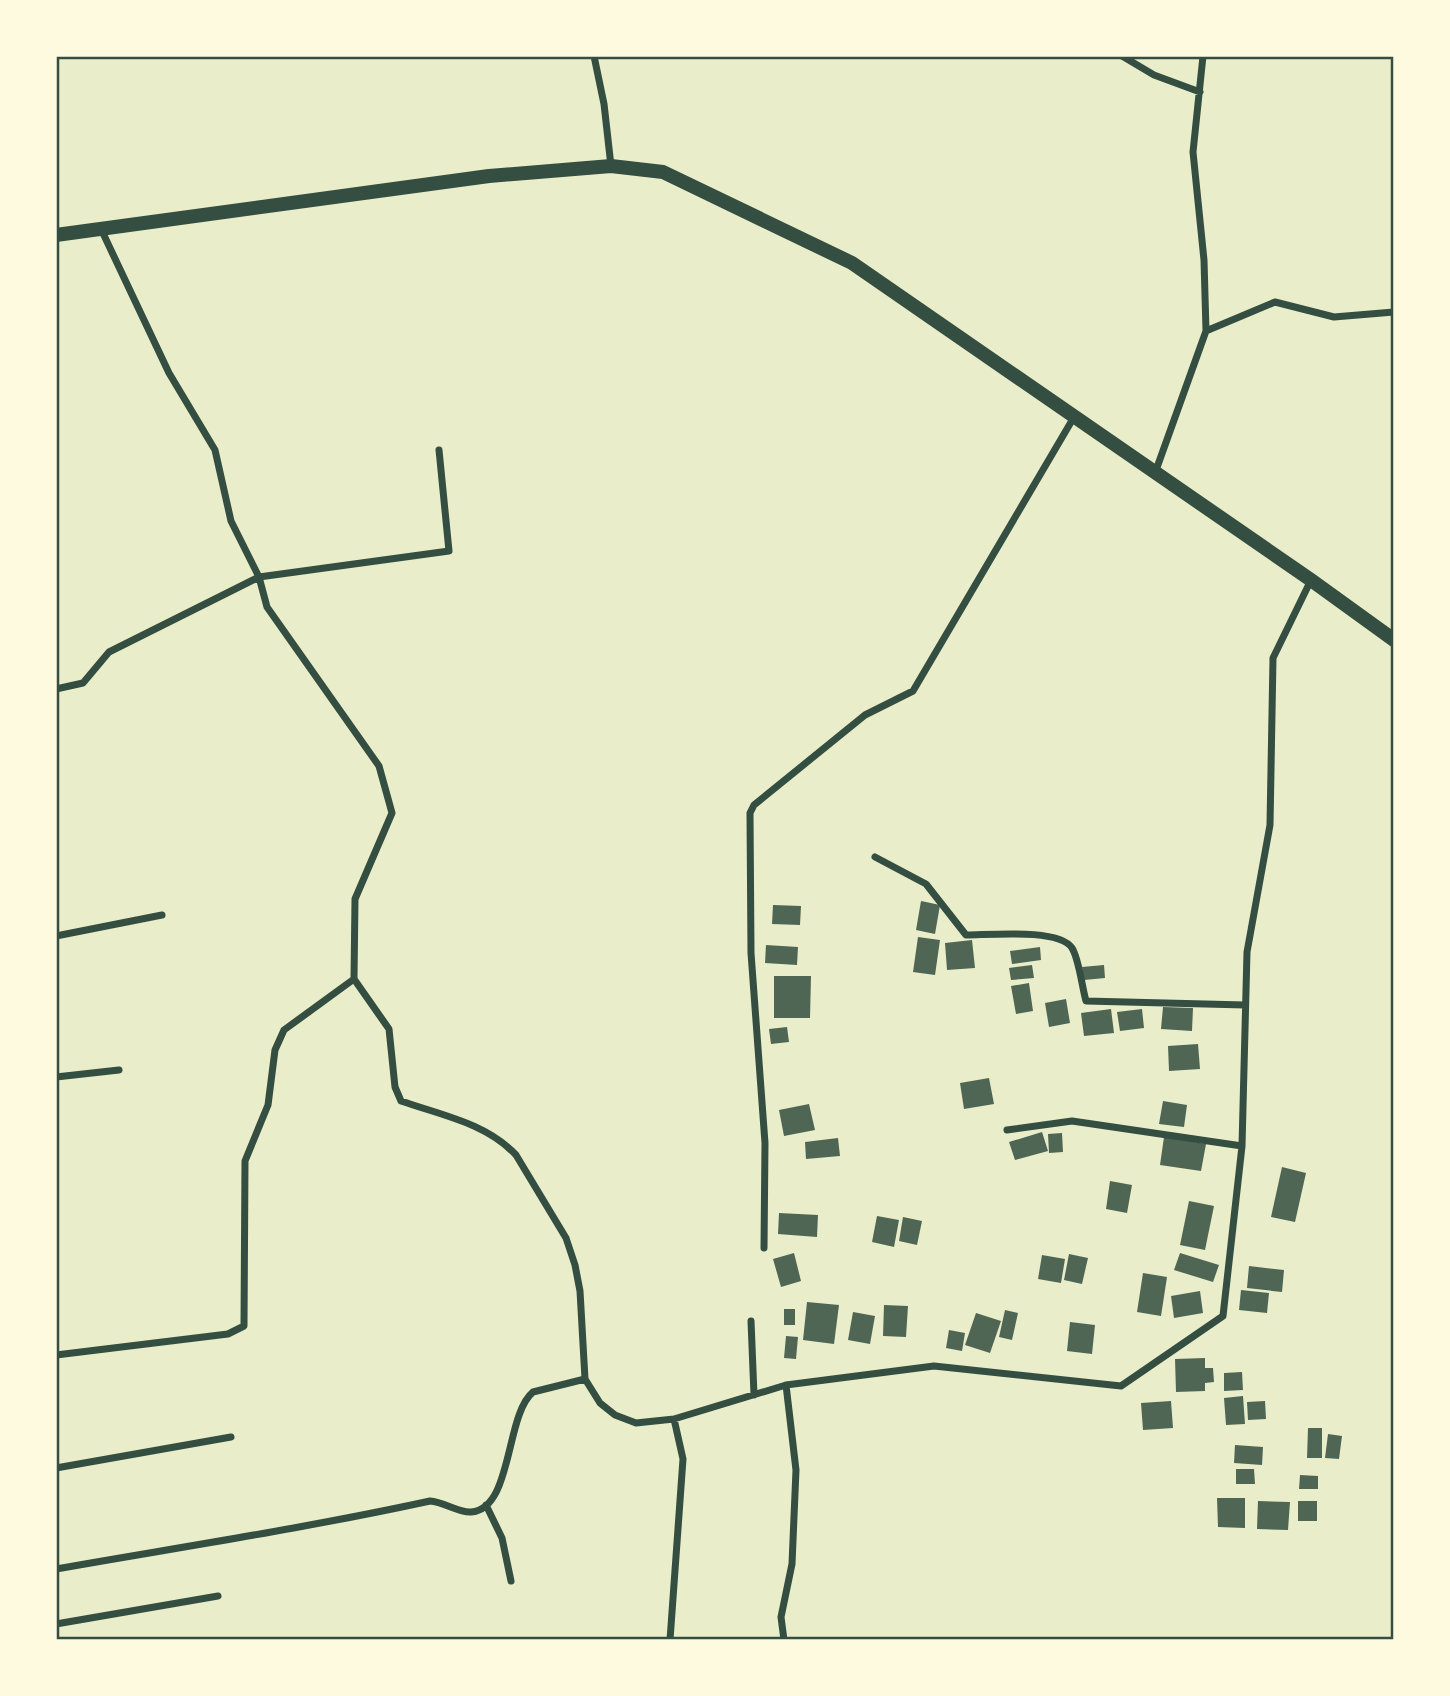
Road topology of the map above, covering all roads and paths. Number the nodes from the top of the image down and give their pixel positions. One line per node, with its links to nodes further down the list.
1 (594, 56): 5 (street)
2 (1122, 56): 4 (street)
3 (1203, 56): 4 (street)
4 (1200, 92): 9 (street)
5 (611, 166): 6 (main road); 10 (main road)
6 (101, 229): 7 (main road); 13 (street)
7 (56, 235)
8 (1394, 312): 9 (street)
9 (1206, 331): 12 (street)
10 (1074, 417): 12 (main road); 26 (street)
11 (439, 450): 13 (street)
12 (1155, 474): 14 (main road)
13 (259, 577): 16 (street); 20 (street)
14 (1311, 580): 15 (main road); 21 (street)
15 (1394, 640)
16 (56, 690)
17 (875, 857): 21 (street)
18 (162, 915): 19 (street)
19 (56, 936)
20 (354, 979): 28 (street); 29 (street)
21 (1245, 1005): 25 (street)
22 (119, 1070): 23 (street)
23 (56, 1077)
24 (1007, 1130): 25 (street)
25 (1242, 1146): 30 (street)
26 (764, 1248)
27 (751, 1321): 31 (street)
28 (56, 1355)
29 (585, 1379): 32 (street); 35 (street)
30 (786, 1385): 31 (street); 41 (street)
31 (754, 1395): 32 (street)
32 (674, 1419): 40 (street)
33 (231, 1437): 34 (street)
34 (56, 1468)
35 (486, 1506): 36 (street); 37 (street)
36 (56, 1569)
37 (511, 1581)
38 (218, 1596): 39 (street)
39 (56, 1624)
40 (670, 1640)
41 (784, 1640)

